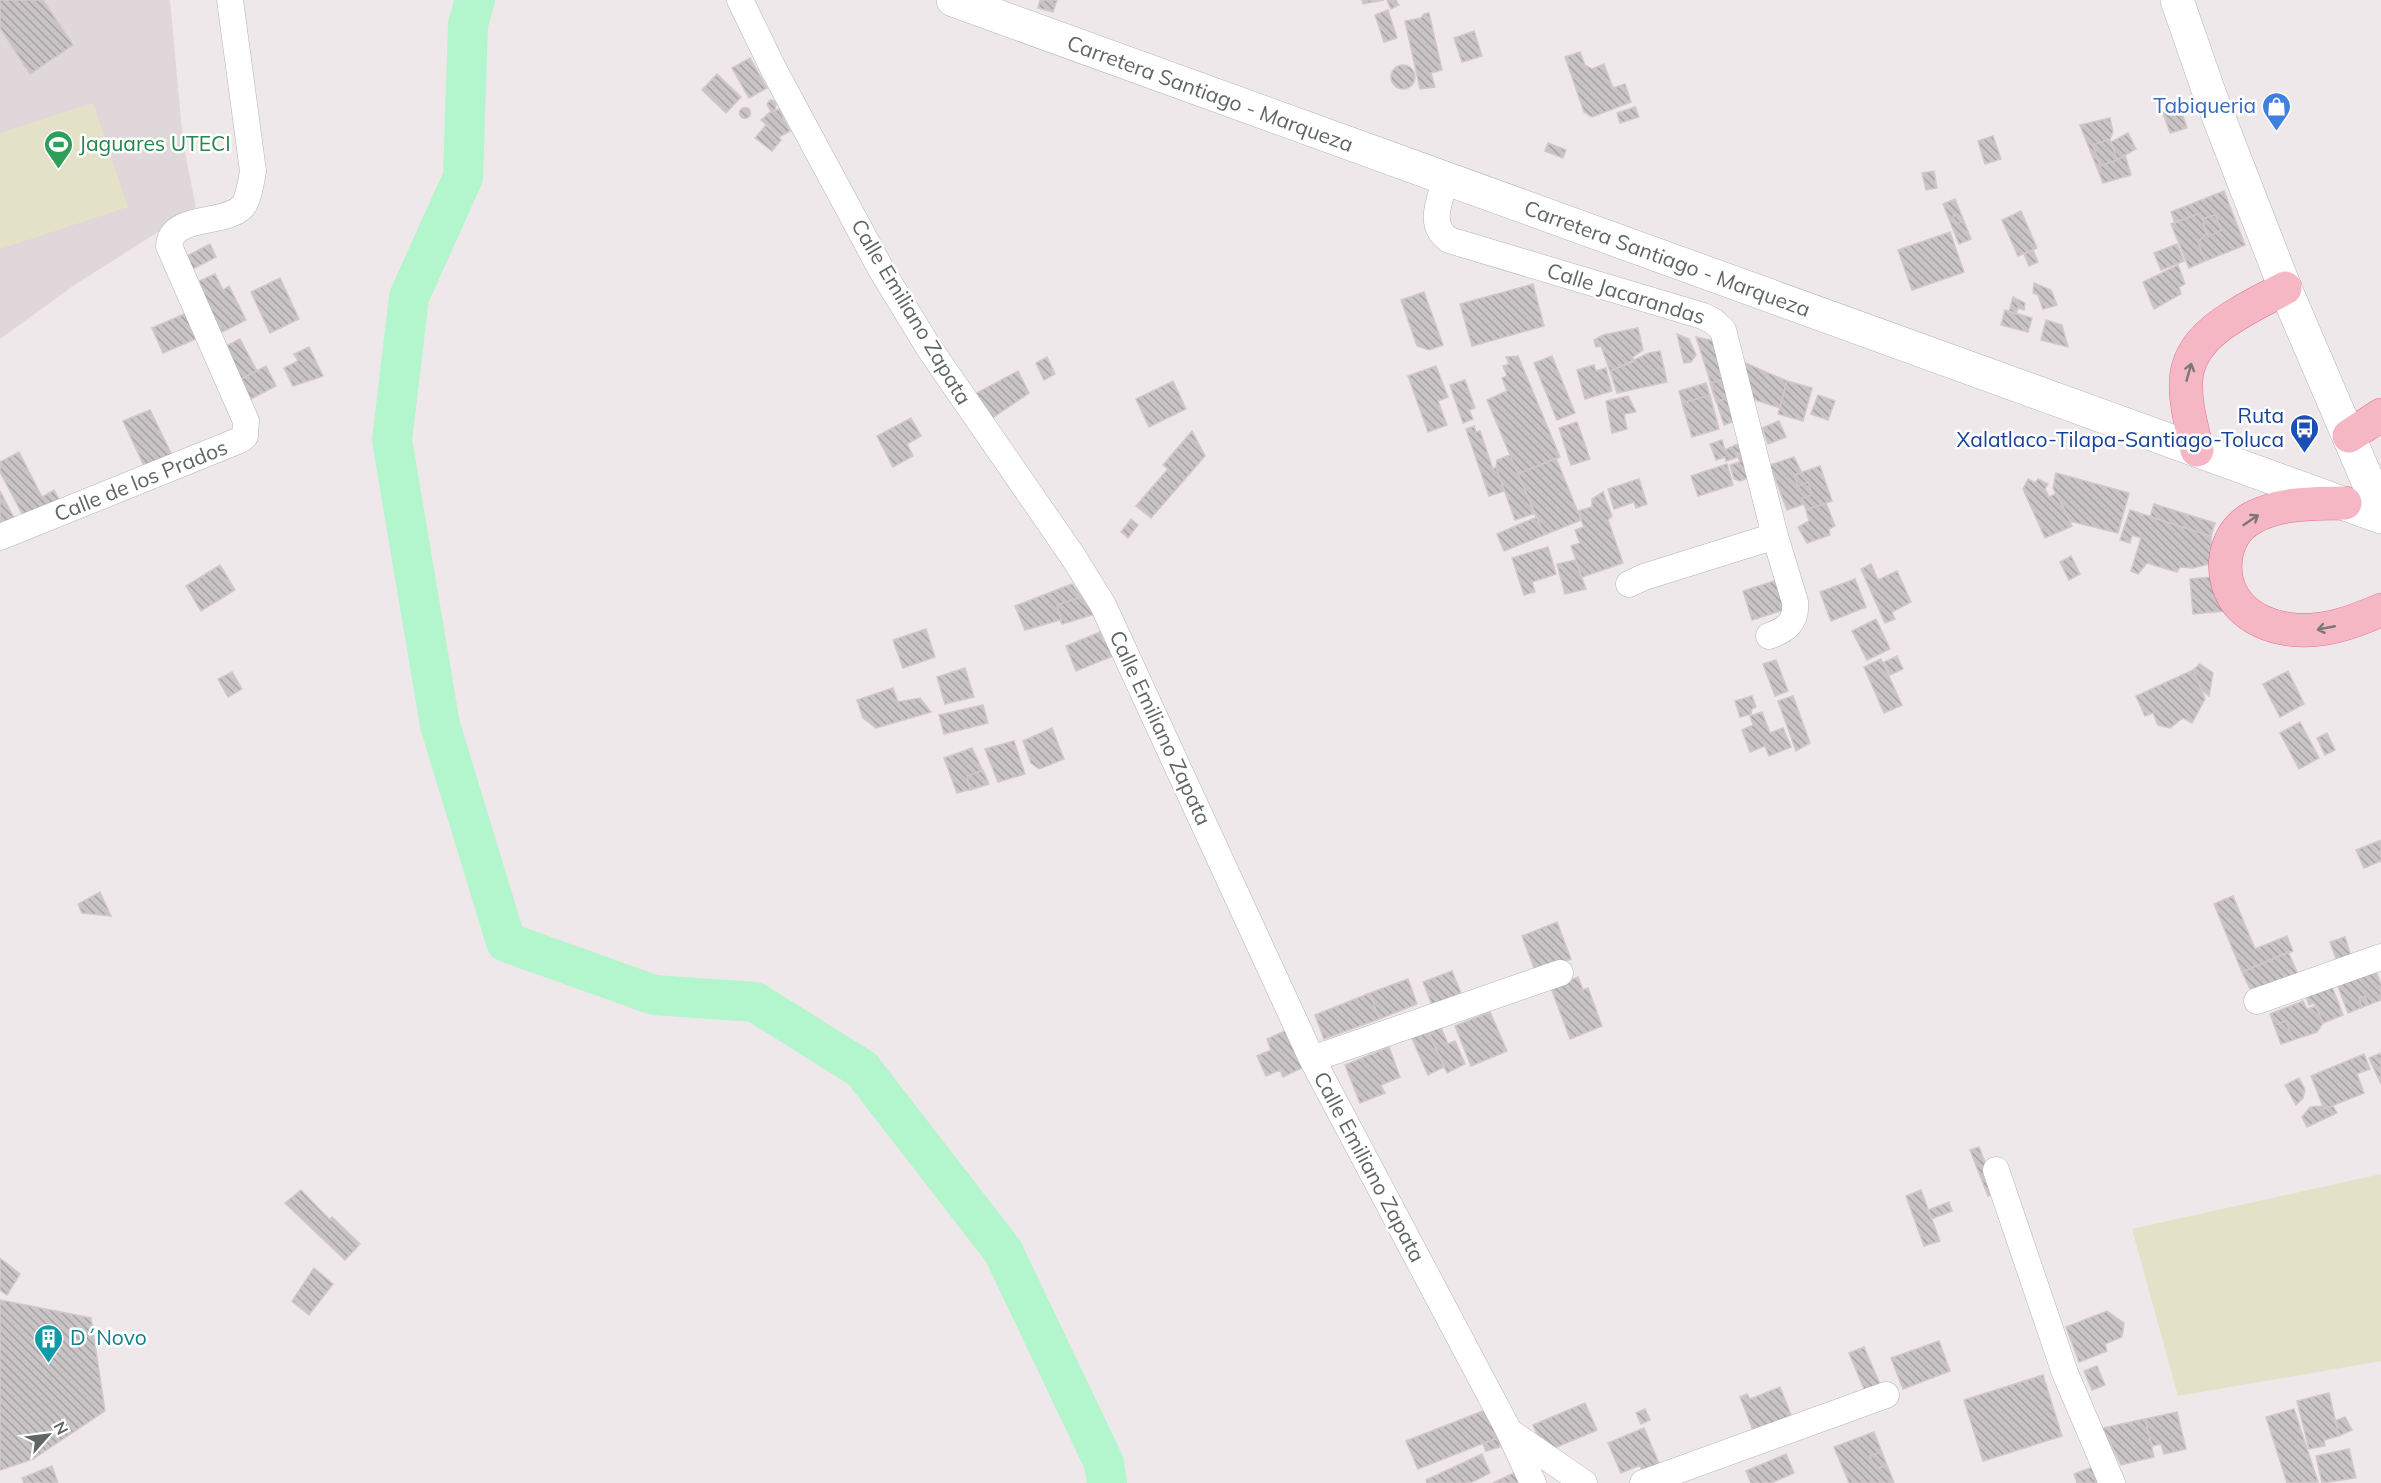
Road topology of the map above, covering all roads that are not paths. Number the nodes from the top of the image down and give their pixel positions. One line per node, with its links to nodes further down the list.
1 (231, 0): 12 (street, Calle de los Prados)
2 (740, 0): 19 (street, Calle Emiliano Zapata)
3 (953, 0): 5 (main road, Carretera Santiago - Marqueza)
4 (2177, 0): 6 (main road)
5 (1446, 179): 9 (main road, Carretera Santiago - Marqueza); 11 (street, Calle Jacarandas)
6 (2285, 288): 8 (main road); 9 (main road, one-way to 6)
7 (2381, 415): 8 (main road)
8 (2349, 436): 10 (main road)
9 (2197, 450): 10 (main road, Carretera Santiago - Marqueza)
10 (2367, 510): 14 (main road, one-way to 10)
11 (1775, 536): 13 (street); 15 (street, Calle Jacarandas)
12 (0, 537)
13 (1629, 584)
14 (2381, 610)
15 (1769, 636)
16 (2381, 957): 18 (street)
17 (1560, 973): 19 (street)
18 (2257, 1001)
19 (1312, 1059): 22 (street, Calle Emiliano Zapata)
20 (1996, 1170): 26 (street)
21 (1886, 1395): 25 (street)
22 (1509, 1431): 23 (street, Calle Emiliano Zapata); 24 (street)
23 (1533, 1483)
24 (1584, 1483)
25 (1643, 1483)
26 (2112, 1483)

